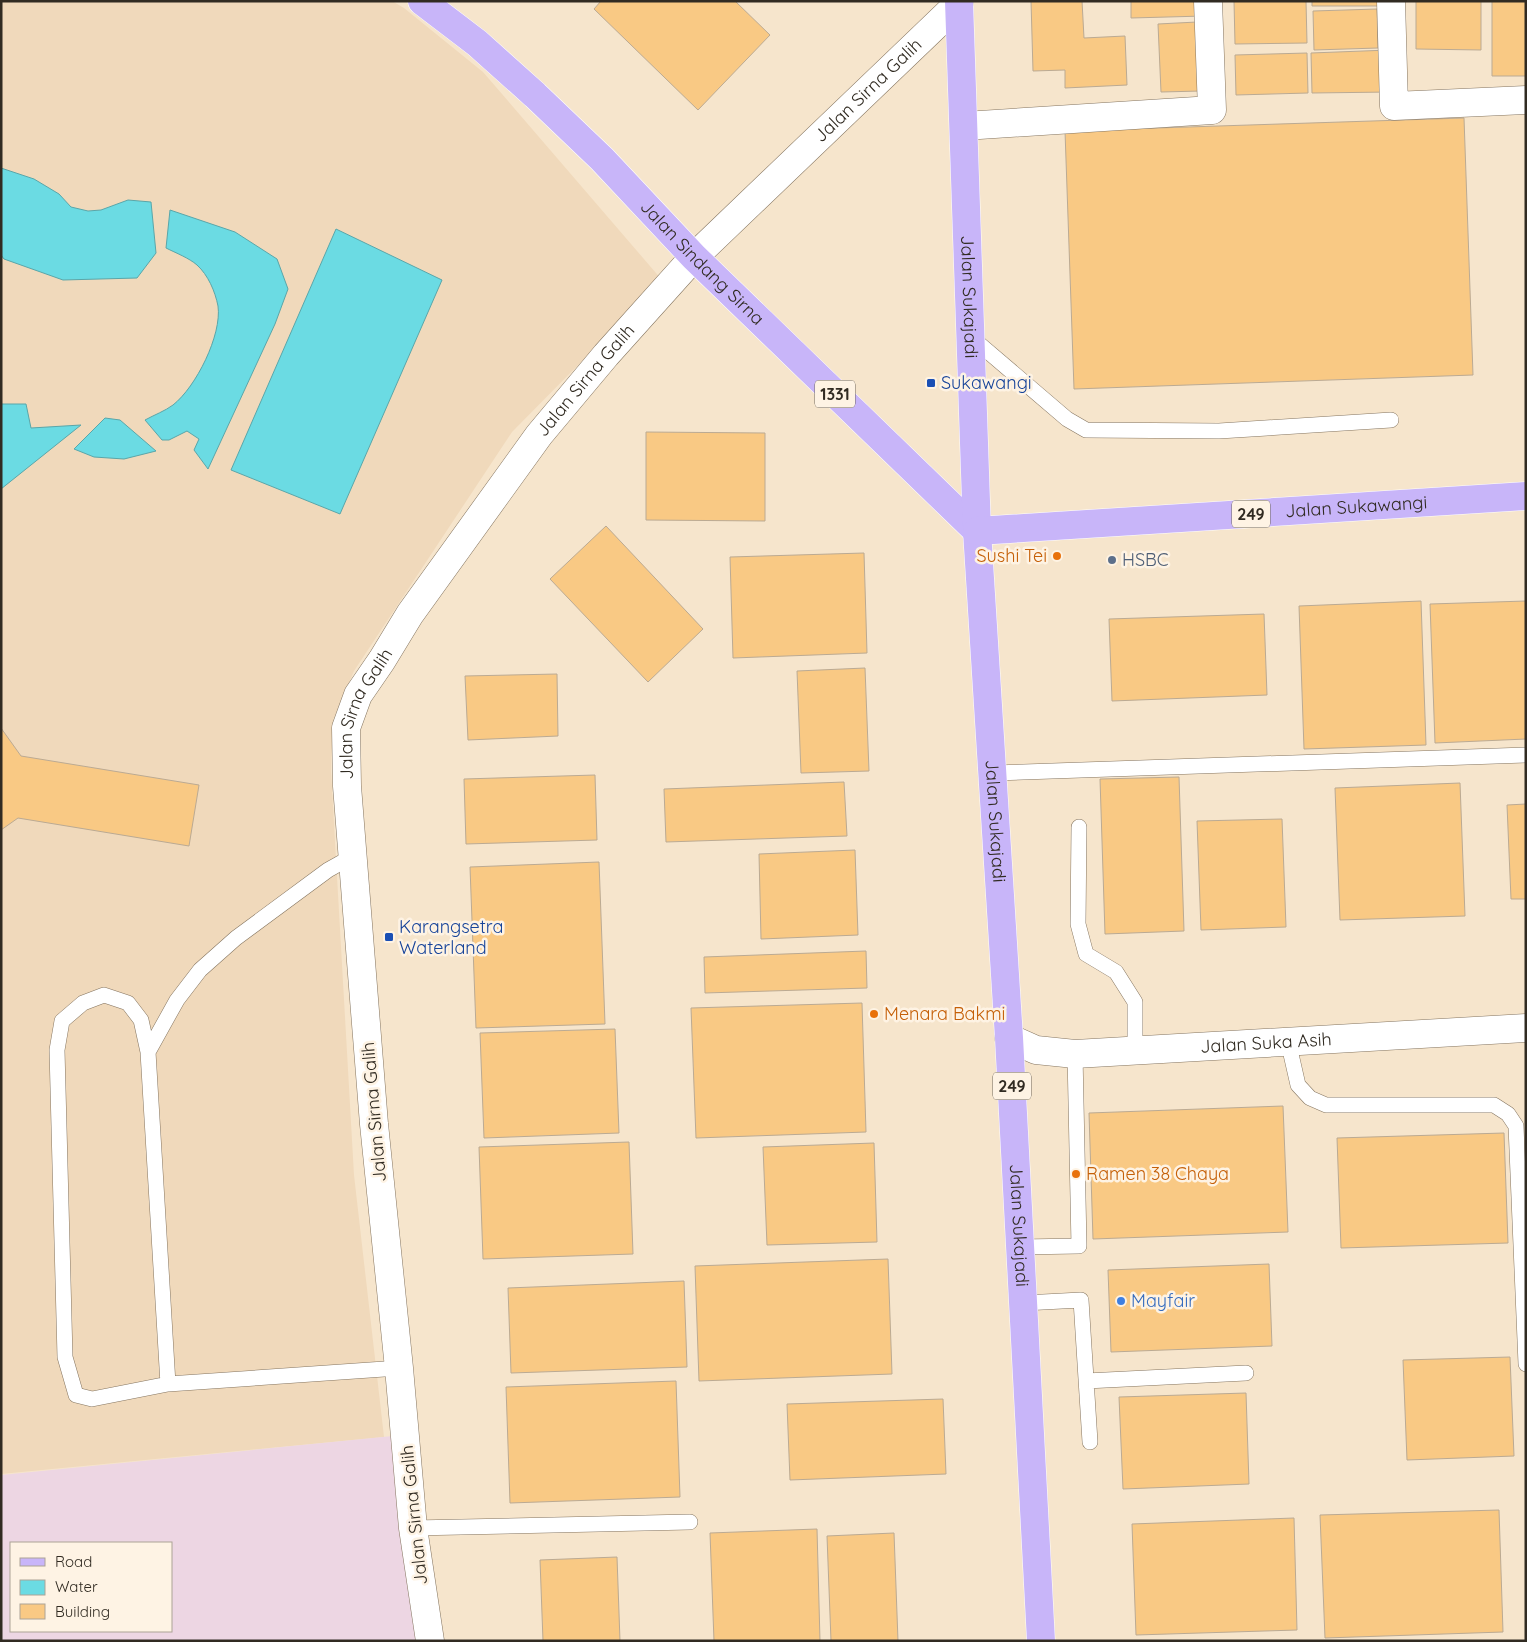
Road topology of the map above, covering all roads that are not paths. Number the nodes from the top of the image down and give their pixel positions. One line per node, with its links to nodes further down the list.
1 (422, 1): 7 (main road, Jalan Sindang Sirna / 1331)
2 (1208, 1): 6 (street)
3 (1391, 1): 5 (street)
4 (959, 2): 6 (main road, Jalan Sukajadi / 249); 7 (street, Jalan Sirna Galih)
5 (1526, 100)
6 (964, 126): 8 (main road, Jalan Sukajadi / 249)
7 (694, 258): 11 (main road, Jalan Sindang Sirna / 1331); 15 (street, Jalan Sirna Galih)
8 (971, 338): 9 (lane); 11 (main road, Jalan Sukajadi / 249)
9 (1391, 420)
10 (1526, 496): 11 (main road, Jalan Sukawangi / 249)
11 (977, 531): 13 (main road, Jalan Sukajadi / 249)
12 (1526, 756): 13 (lane)
13 (993, 773): 17 (main road, Jalan Sukajadi / 249)
14 (1079, 827): 19 (lane)
15 (352, 856): 20 (lane); 25 (street, Jalan Sirna Galih)
16 (1526, 1028): 18 (street, Jalan Suka Asih)
17 (1009, 1038): 21 (street, Jalan Suka Asih); 22 (main road, Jalan Sukajadi / 249)
18 (1288, 1041): 19 (street, Jalan Suka Asih); 24 (lane)
19 (1135, 1049): 21 (street, Jalan Suka Asih)
20 (148, 1052): 28 (lane); 28 (lane)
21 (1075, 1054): 22 (lane)
22 (1021, 1247): 23 (main road, Jalan Sukajadi / 249)
23 (1024, 1302): 27 (lane); 33 (main road, Jalan Sukajadi / 249)
24 (1526, 1364)
25 (399, 1368): 28 (lane); 31 (street, Jalan Sirna Galih)
26 (1246, 1373): 27 (lane)
27 (1086, 1381): 29 (lane)
28 (168, 1384)
29 (1090, 1442)
30 (690, 1522): 31 (lane)
31 (414, 1528): 32 (street, Jalan Sirna Galih)
32 (430, 1641)
33 (1041, 1641)

